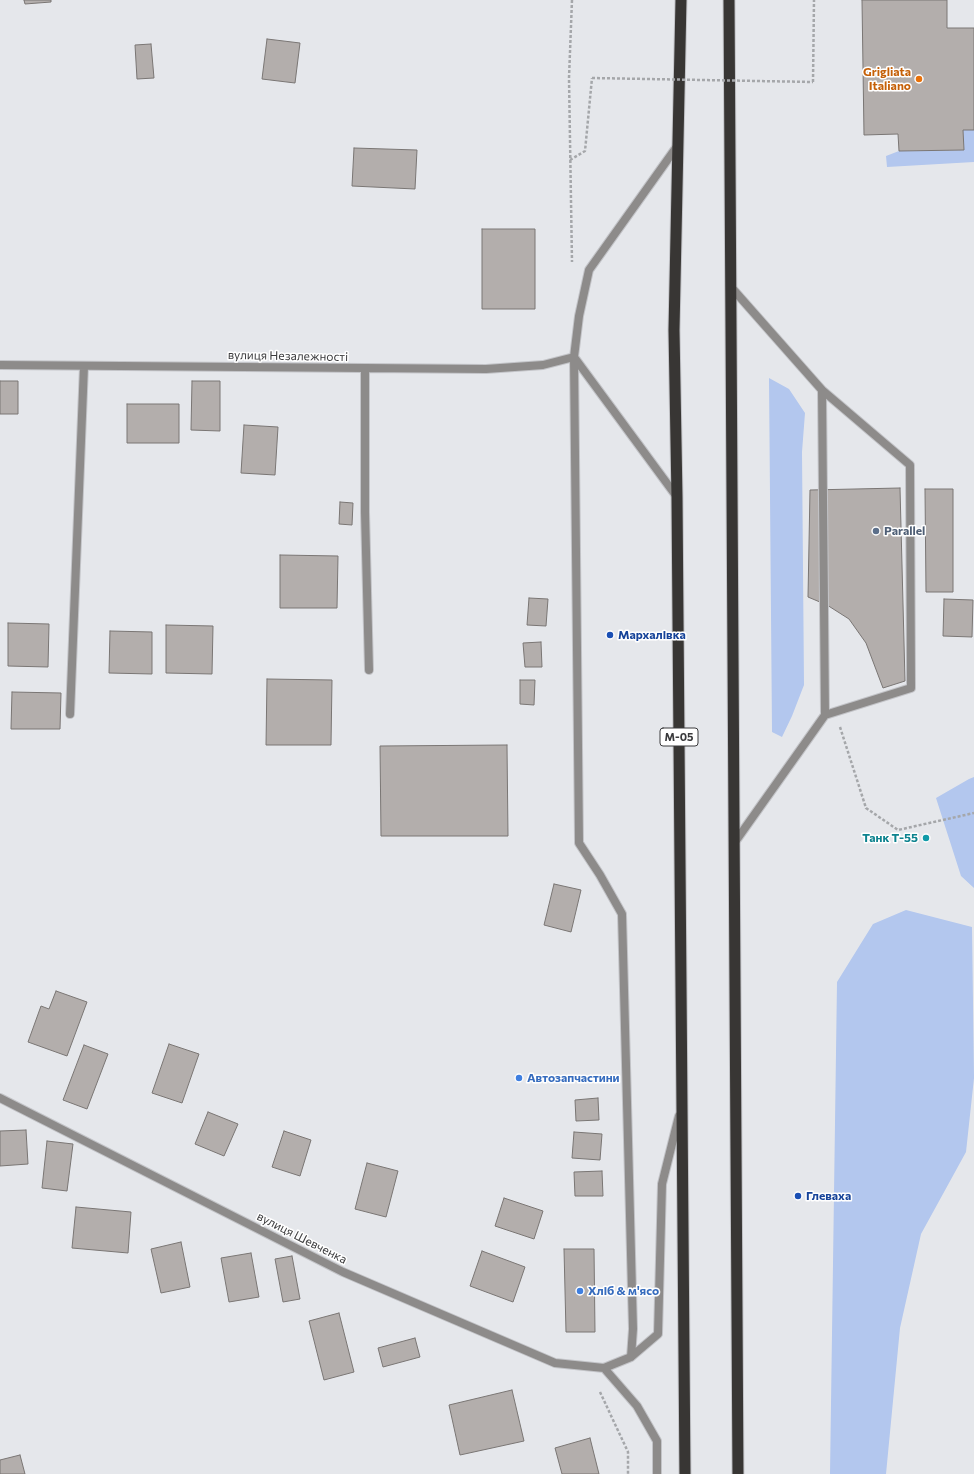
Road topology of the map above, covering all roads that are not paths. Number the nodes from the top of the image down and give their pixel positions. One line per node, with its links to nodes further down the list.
1 (676, 0): 4 (street)
2 (681, 0): 4 (highway, М-05)
3 (729, 0): 6 (highway)
4 (681, 18): 5 (highway, М-05)
5 (678, 145): 7 (street); 12 (highway, М-05)
6 (731, 287): 11 (street); 16 (highway)
7 (574, 357): 10 (street, вулиця Незалежності); 12 (street); 19 (street)
8 (0, 365): 9 (street, вулиця Незалежності)
9 (84, 366): 10 (street, вулиця Незалежності); 14 (street)
10 (365, 369): 13 (street)
11 (822, 390): 15 (street); 15 (street)
12 (677, 497): 18 (highway, М-05)
13 (369, 670)
14 (70, 714)
15 (824, 715): 16 (street)
16 (735, 842): 23 (highway)
17 (0, 1098): 20 (street, вулиця Шевченка)
18 (683, 1103): 19 (street); 22 (highway, М-05)
19 (631, 1357): 20 (street)
20 (604, 1368): 21 (street)
21 (657, 1474)
22 (685, 1474)
23 (738, 1474)

